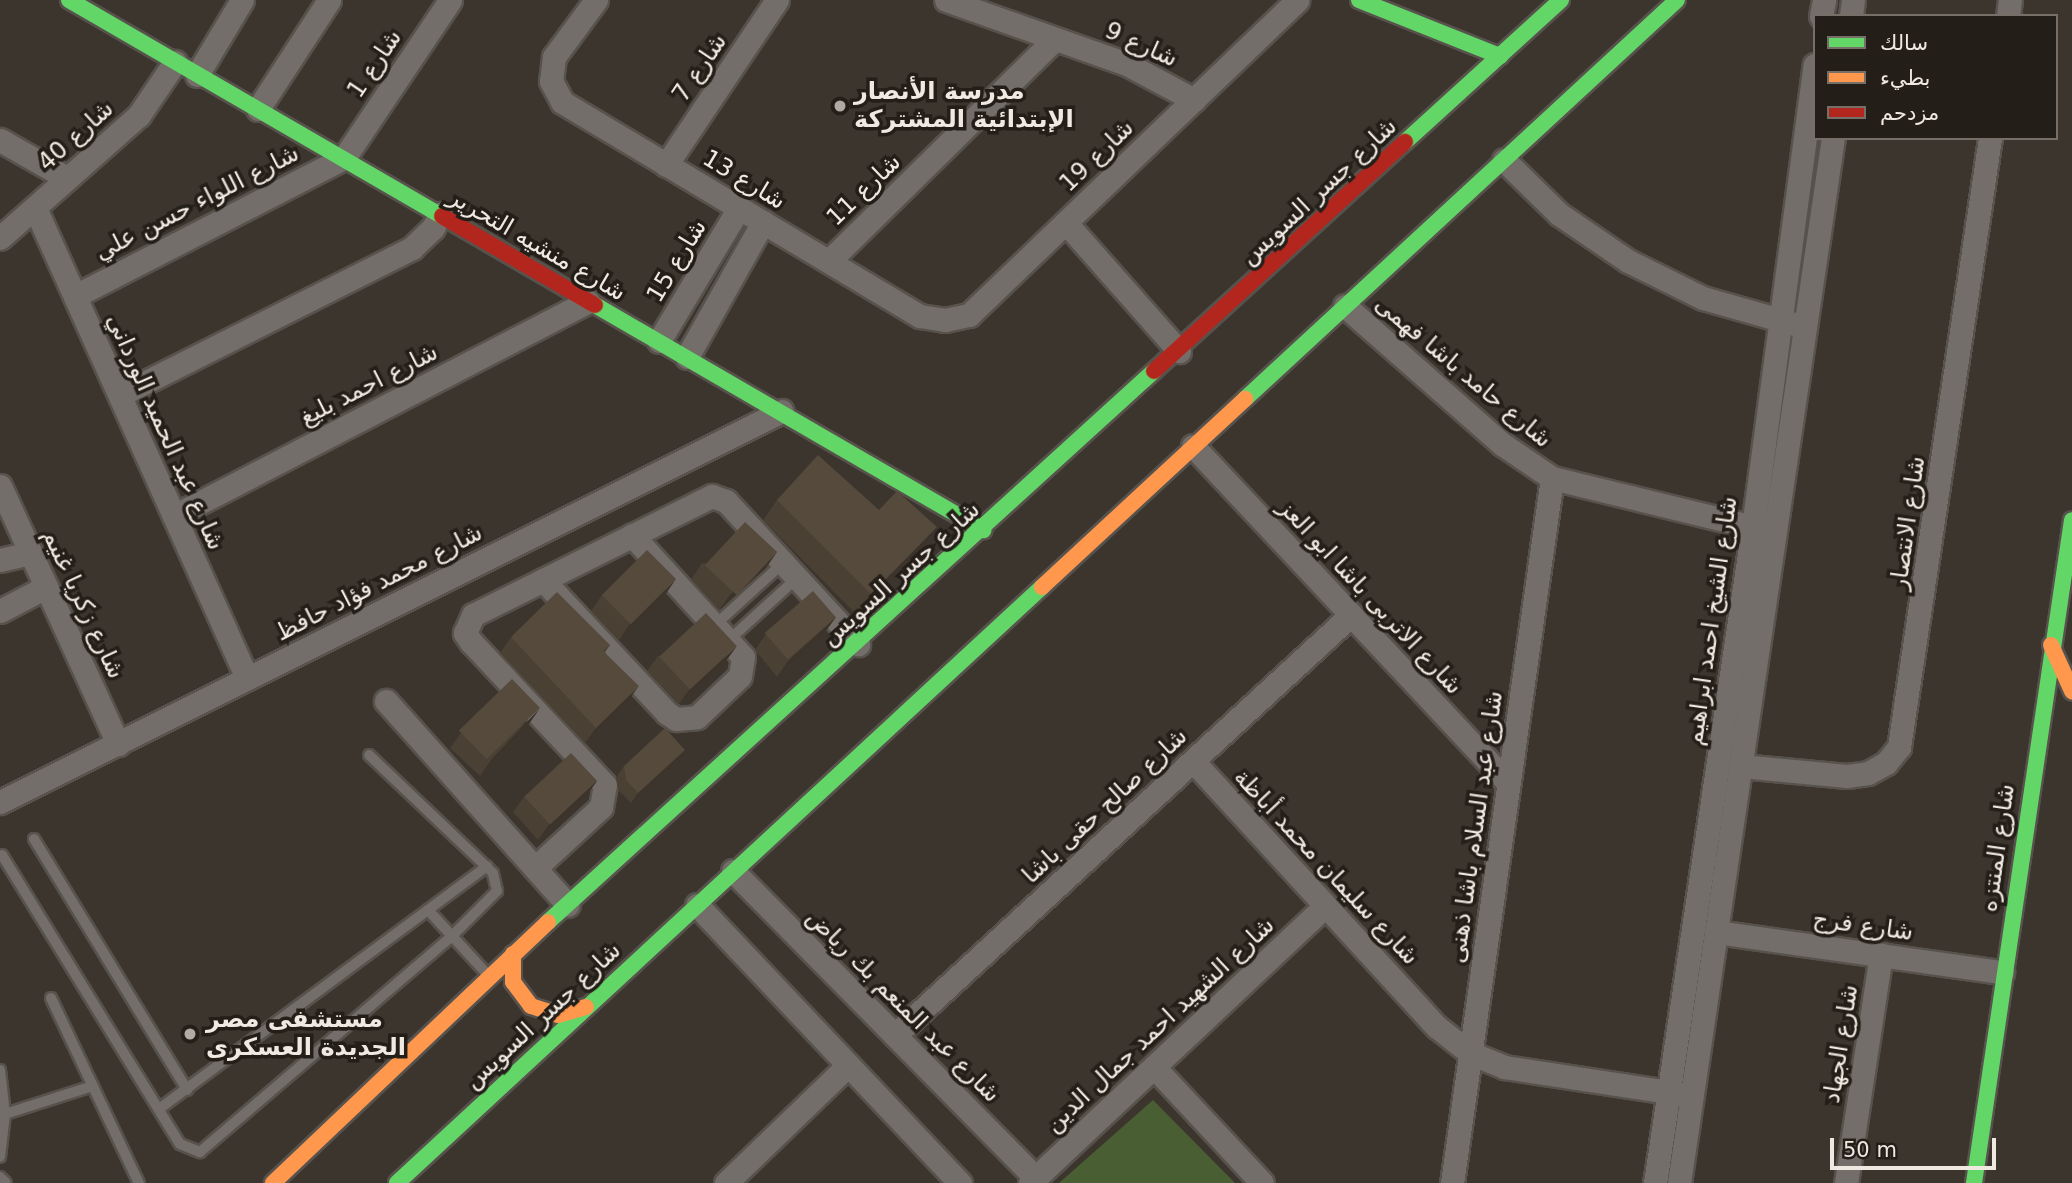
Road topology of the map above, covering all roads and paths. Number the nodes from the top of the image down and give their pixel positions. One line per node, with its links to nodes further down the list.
1 (242, 0): 15 (street)
2 (329, 0): 18 (street)
3 (450, 0): 22 (street, شارع 1)
4 (596, 0): 24 (street, شارع 13)
5 (776, 0): 24 (street, شارع 7)
6 (946, 0): 12 (street, شارع 9)
7 (1298, 0): 17 (street, شارع 19)
8 (1359, 0): 13 (main road)
9 (1561, 0): 13 (main road, شارع جسر السويس)
10 (1677, 0): 23 (main road, شارع جسر السويس)
11 (77, 2): 14 (main road, شارع منشيه التحرير)
12 (1055, 39): 17 (street, شارع 9); 32 (street, شارع 11)
13 (1500, 56): 40 (main road, شارع جسر السويس)
14 (175, 62): 15 (main road, شارع منشيه التحرير); 25 (street, شارع 40)
15 (197, 75): 18 (main road, شارع منشيه التحرير)
16 (1813, 80): 37 (street, شارع الشيخ احمد ابراهيم)
17 (1194, 100): 30 (street, شارع 19)
18 (258, 109): 22 (main road, شارع منشيه التحرير)
19 (0, 140): 25 (street)
20 (1833, 140): 38 (street, شارع الشيخ احمد ابراهيم)
21 (1990, 140): 70 (street, شارع الانتصار)
22 (344, 158): 28 (main road, شارع منشيه التحرير); 33 (street, شارع اللواء حسن علي)
23 (1504, 160): 35 (main road, شارع جسر السويس); 37 (street)
24 (666, 164): 27 (street, شارع 13)
25 (67, 178): 26 (street, شارع 40)
26 (35, 208): 31 (street, شارع 40); 33 (street, شارع عبد الحميد الورداني)
27 (739, 208): 29 (street, شارع 13); 39 (street, شارع 15)
28 (440, 214): 34 (main road, شارع منشيه التحرير); 42 (street)
29 (762, 222): 32 (street, شارع 13); 41 (street)
30 (1066, 223): 36 (street, شارع 19); 40 (street)
31 (0, 238)
32 (828, 261): 36 (street, شارع 13)
33 (75, 296): 42 (street, شارع عبد الحميد الورداني)
34 (588, 301): 39 (main road, شارع منشيه التحرير); 47 (street, شارع احمد بليغ)
35 (1345, 306): 44 (main road, شارع جسر السويس); 45 (street, شارع حامد باشا فهمى)
36 (920, 316)
37 (1780, 321): 38 (street); 49 (street, شارع الشيخ احمد ابراهيم)
38 (1806, 326): 70 (street, شارع الشيخ احمد ابراهيم)
39 (659, 341): 41 (main road, شارع منشيه التحرير)
40 (1179, 351): 50 (main road, شارع جسر السويس)
41 (687, 357): 43 (main road, شارع منشيه التحرير)
42 (120, 395): 47 (street, شارع عبد الحميد الورداني)
43 (782, 411): 50 (main road, شارع منشيه التحرير); 64 (street, شارع محمد فؤاد حافظ)
44 (1193, 446): 59 (street, شارع الاتربى باشا ابو العز); 77 (main road, شارع جسر السويس)
45 (1552, 478): 49 (street, شارع حامد باشا فهمى); 71 (street, شارع عبد السلام باشا ذهنى)
46 (0, 486): 52 (street, شارع زكريا غنيم)
47 (174, 516): 64 (street, شارع عبد الحميد الورداني)
48 (2072, 520): 60 (main road, شارع المنتزه)
49 (1753, 527): 97 (street, شارع الشيخ احمد ابراهيم)
50 (983, 530): 62 (main road, شارع جسر السويس)
51 (632, 535): 54 (street); 55 (street); 61 (street)
52 (30, 553): 53 (street); 56 (street, شارع زكريا غنيم)
53 (0, 560)
54 (790, 570): 61 (lane); 61 (lane); 62 (street)
55 (543, 580): 61 (street); 76 (street)
56 (46, 587): 58 (street); 67 (street, شارع زكريا غنيم)
57 (2072, 593): 60 (main road)
58 (0, 611)
59 (1351, 615): 69 (street, شارع صالح حقى باشا); 71 (street, شارع الاتربى باشا ابو العز)
60 (2055, 617): 63 (main road, شارع المنتزه)
61 (722, 632)
62 (858, 644): 78 (main road, شارع جسر السويس)
63 (2051, 645): 65 (main road); 86 (main road, شارع المنتزه)
64 (247, 678): 67 (street, شارع محمد فؤاد حافظ)
65 (2072, 691)
66 (386, 701): 76 (street)
67 (118, 744): 72 (street, شارع محمد فؤاد حافظ)
68 (369, 755): 75 (lane)
69 (1192, 761): 80 (street, شارع سليمان محمد أباظة); 90 (street, شارع صالح حقى باشا)
70 (1741, 766): 82 (street, شارع الشيخ احمد ابراهيم)
71 (1508, 783): 91 (street, شارع عبد السلام باشا ذهنى)
72 (0, 802)
73 (34, 839): 96 (lane)
74 (2, 855): 99 (lane)
75 (487, 866): 81 (lane); 83 (lane)
76 (535, 868): 78 (street)
77 (733, 871): 79 (main road, شارع جسر السويس); 90 (street, شارع عبد المنعم بك رياض)
78 (568, 905): 84 (main road, شارع جسر السويس)
79 (697, 905): 89 (main road, شارع جسر السويس); 92 (street)
80 (1325, 906): 91 (street, شارع سليمان محمد أباظة); 93 (street, شارع الشهيد احمد جمال الدين)
81 (428, 911): 83 (lane); 96 (lane)
82 (1716, 932): 85 (street, شارع فرج); 98 (street, شارع الشيخ احمد ابراهيم)
83 (452, 936): 87 (lane); 99 (lane)
84 (513, 954): 87 (main road, شارع جسر السويس); 89 (main road)
85 (1881, 956): 86 (street, شارع فرج); 114 (street, شارع الجهاد)
86 (2003, 972): 115 (main road, شارع المنتزه)
87 (489, 976): 107 (main road, شارع جسر السويس)
88 (51, 998): 95 (lane)
89 (586, 1007): 103 (main road, شارع جسر السويس)
90 (895, 1035): 104 (street, شارع عبد المنعم بك رياض)
91 (1470, 1054): 97 (street, شارع سليمان محمد أباظة); 111 (street, شارع عبد السلام باشا ذهنى)
92 (848, 1065): 108 (street); 109 (street)
93 (1154, 1067): 104 (street, شارع الشهيد احمد جمال الدين); 110 (street)
94 (0, 1070): 100 (lane)
95 (93, 1086): 100 (lane); 106 (lane)
96 (187, 1090): 99 (lane)
97 (1669, 1092): 98 (street, شارع سليمان محمد أباظة); 112 (street, شارع الشيخ احمد ابراهيم)
98 (1692, 1096): 113 (street, شارع الشيخ احمد ابراهيم)
99 (159, 1109)
100 (5, 1114): 101 (lane)
101 (0, 1157)
102 (0, 1177): 105 (lane)
103 (410, 1179)
104 (1033, 1180)
105 (6, 1183)
106 (139, 1183)
107 (273, 1183)
108 (726, 1183)
109 (960, 1183)
110 (1262, 1183)
111 (1451, 1183)
112 (1655, 1183)
113 (1679, 1183)
114 (1846, 1183)
115 (1973, 1183)

